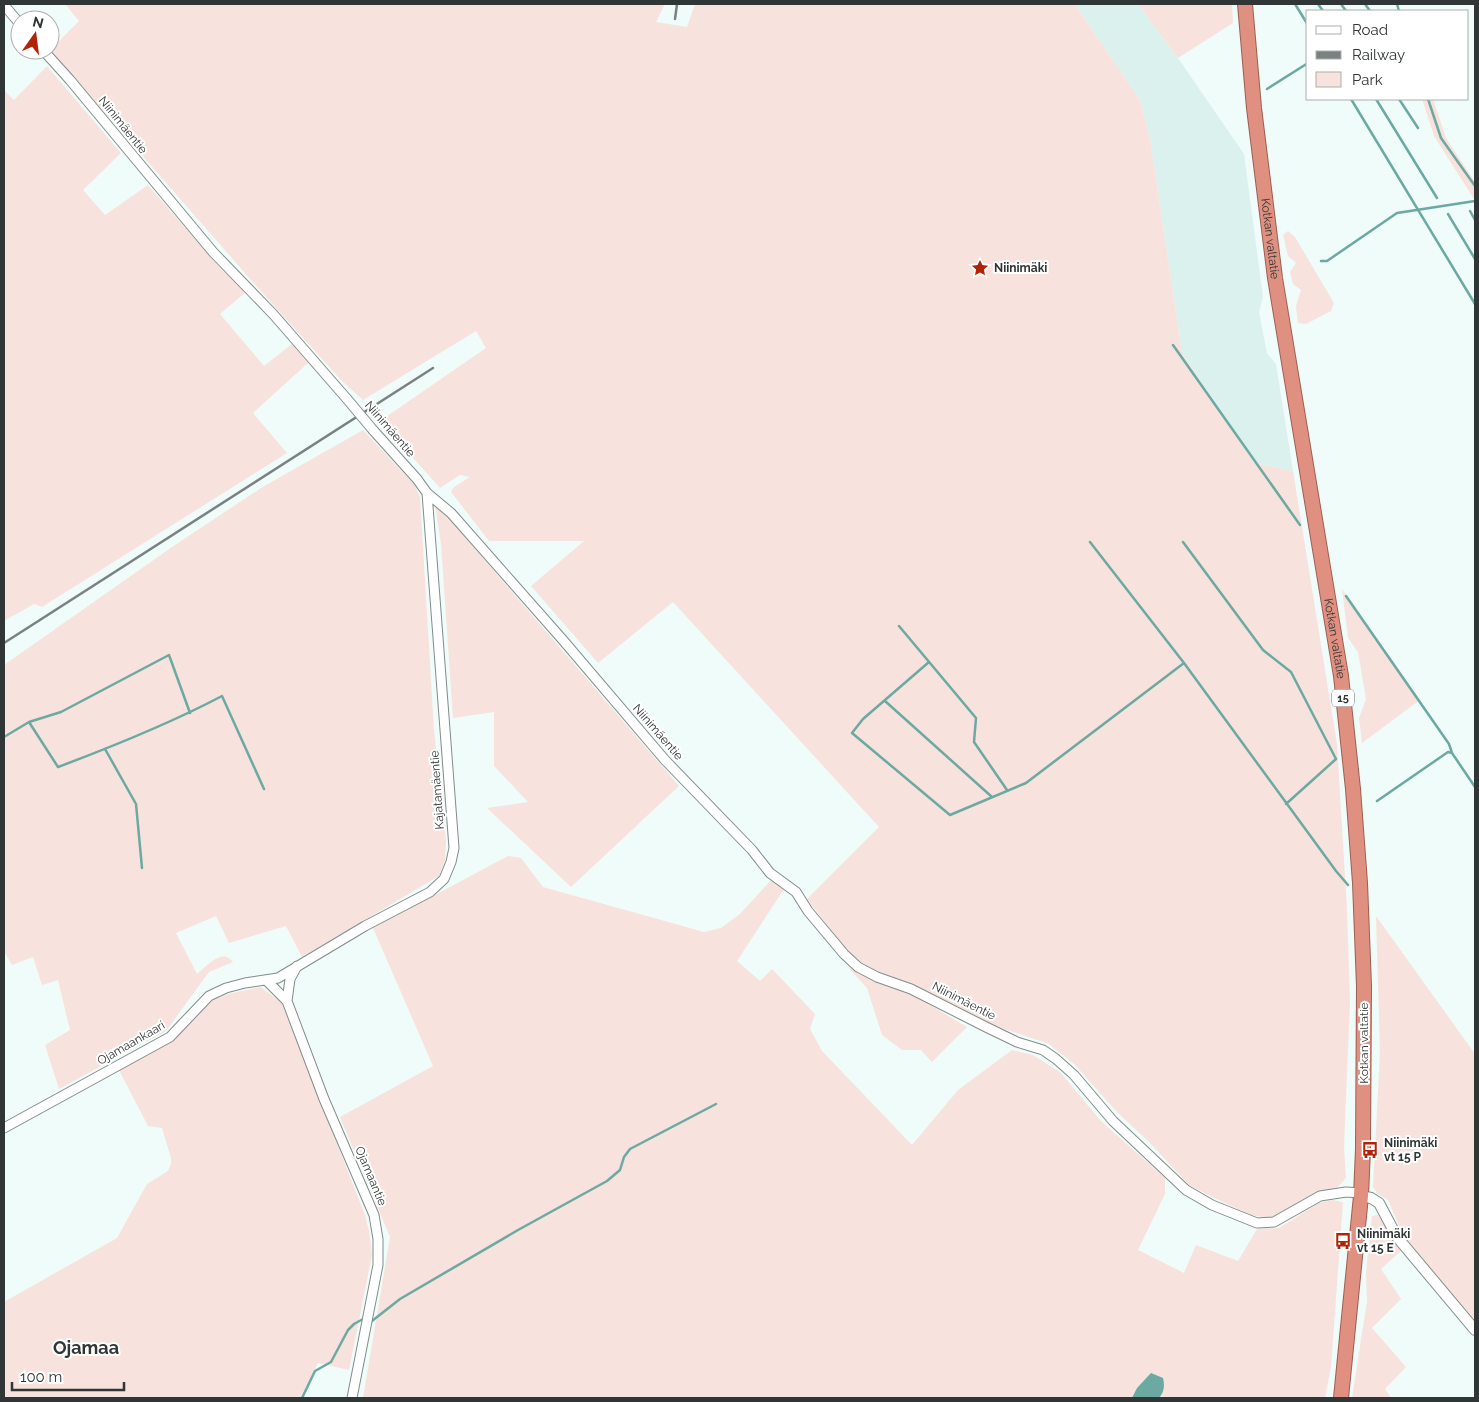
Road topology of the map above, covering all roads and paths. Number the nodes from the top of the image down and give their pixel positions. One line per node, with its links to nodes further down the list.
1 (1245, 4): 8 (highway, Kotkan valtatie / 15)
2 (52, 60): 3 (street, Niinimäentie, bridge)
3 (427, 492): 4 (street, Kajatamäentie); 8 (street, Niinimäentie)
4 (297, 966): 5 (street, Kajatamäentie); 6 (street)
5 (266, 980): 6 (street, Ojamaantie); 7 (street, Ojamaankaari)
6 (287, 1001): 10 (street, Ojamaantie)
7 (4, 1128)
8 (1361, 1194): 9 (street); 11 (highway, Kotkan valtatie / 15)
9 (1475, 1330)
10 (352, 1398)
11 (1340, 1398)

